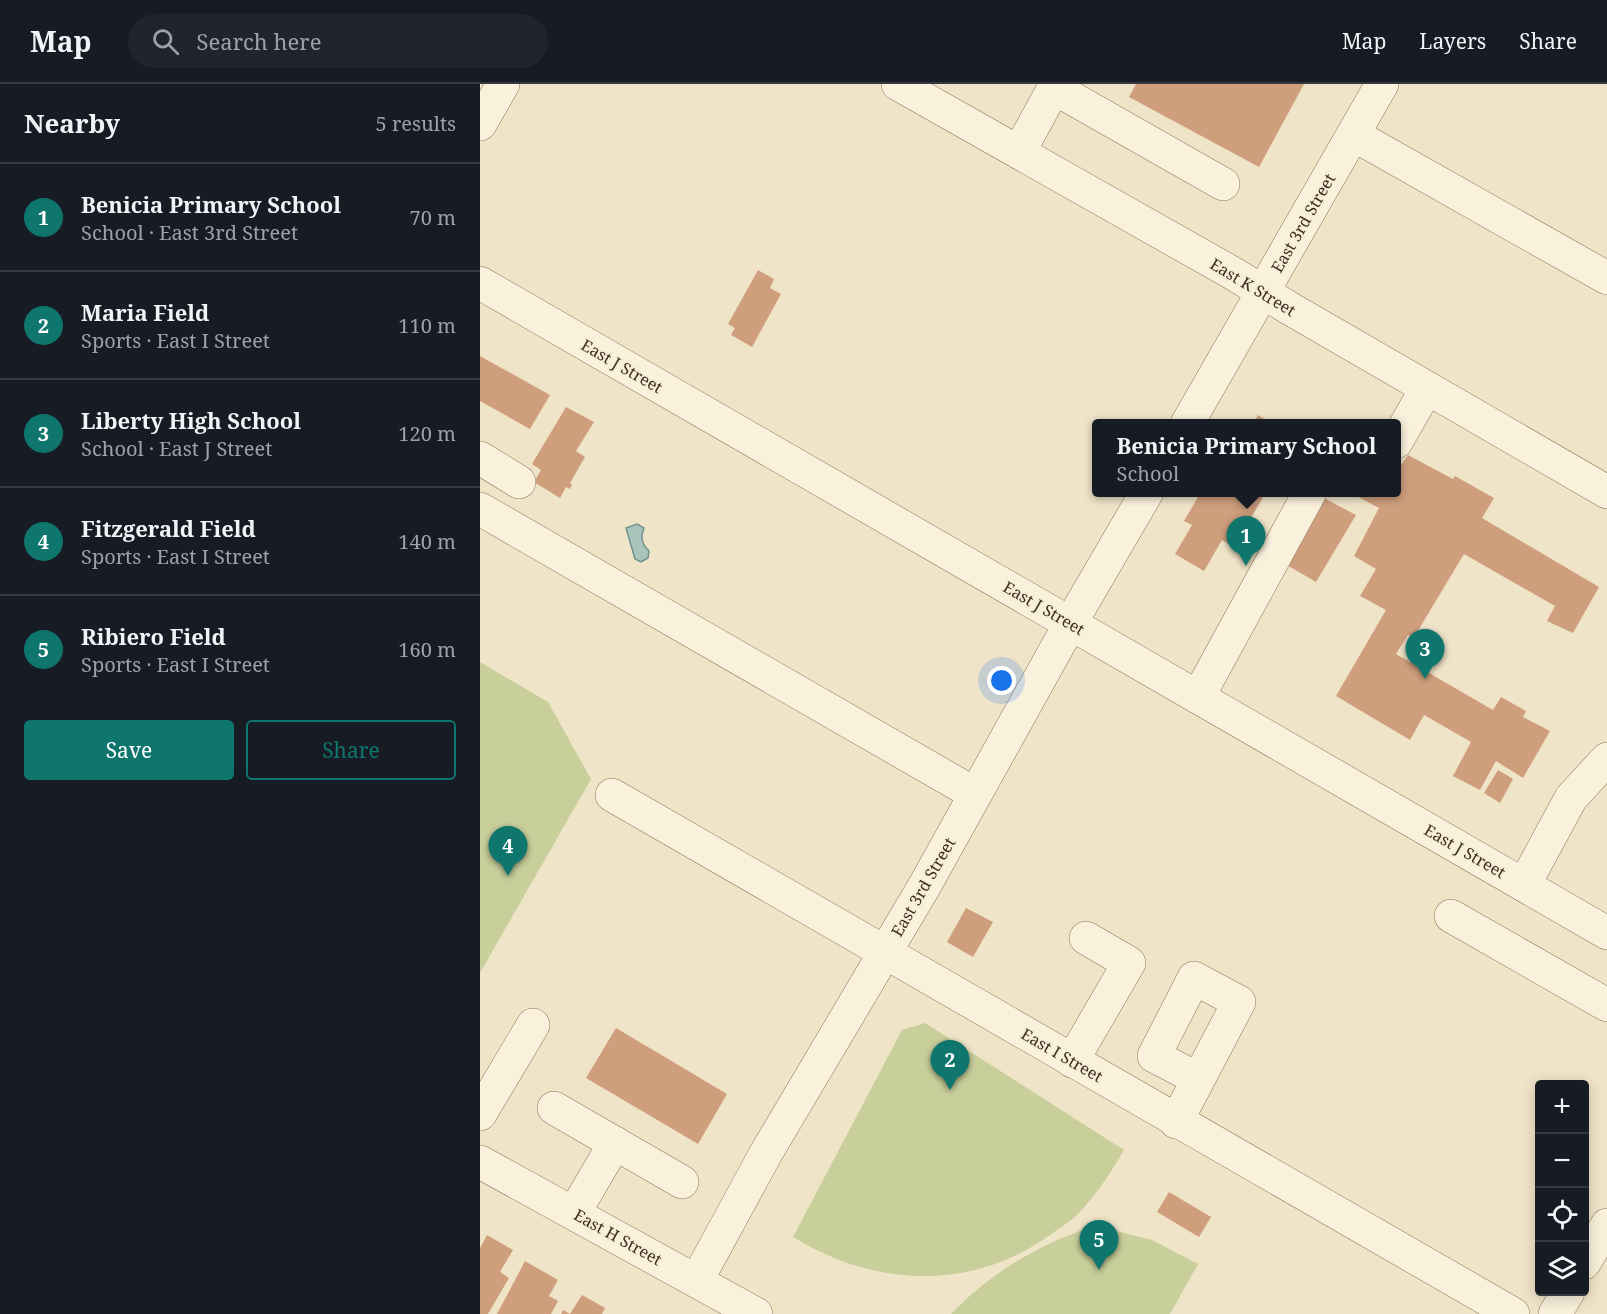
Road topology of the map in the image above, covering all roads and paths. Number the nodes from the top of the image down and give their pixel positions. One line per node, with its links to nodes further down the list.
1 (899, 84): 7 (street, East K Street)
2 (1382, 84): 6 (street, East 3rd Street)
3 (501, 85): 5 (street)
4 (1055, 86): 7 (street); 8 (street)
5 (480, 124)
6 (1353, 135): 9 (street); 11 (street, East 3rd Street)
7 (1019, 152): 11 (street, East K Street)
8 (1223, 184)
9 (1607, 278)
10 (480, 284): 21 (street, East J Street)
11 (1263, 293): 12 (street, East K Street); 13 (street, East 3rd Street)
12 (1427, 388): 14 (street); 17 (street, East K Street)
13 (1189, 419)
14 (1401, 433)
15 (480, 458): 16 (street)
16 (519, 482)
17 (1607, 492)
18 (1144, 497): 21 (street, East 3rd Street)
19 (1307, 497): 22 (street)
20 (480, 509): 24 (street)
21 (1070, 624): 22 (street, East J Street); 24 (street, East 3rd Street)
22 (1198, 697): 26 (street, East J Street)
23 (1607, 759): 26 (street)
24 (975, 794): 30 (street, East 3rd Street)
25 (612, 795): 30 (street, East I Street)
26 (1524, 885): 28 (street, East J Street)
27 (1451, 916): 31 (street)
28 (1607, 933)
29 (1086, 938): 33 (street)
30 (884, 953): 33 (street, East I Street); 44 (street, East 3rd Street)
31 (1607, 1005)
32 (533, 1025): 36 (street)
33 (1072, 1061): 37 (street, East I Street)
34 (1198, 1079): 37 (street)
35 (554, 1108): 38 (street)
36 (480, 1114)
37 (1176, 1122): 47 (street, East I Street)
38 (615, 1143): 40 (street); 41 (street)
39 (480, 1162): 41 (street, East H Street)
40 (682, 1182)
41 (574, 1213): 44 (street, East H Street)
42 (1607, 1225): 43 (street)
43 (1589, 1255)
44 (697, 1280): 46 (street, East H Street)
45 (1566, 1296): 48 (street)
46 (756, 1314)
47 (1513, 1314)
48 (1555, 1314)

